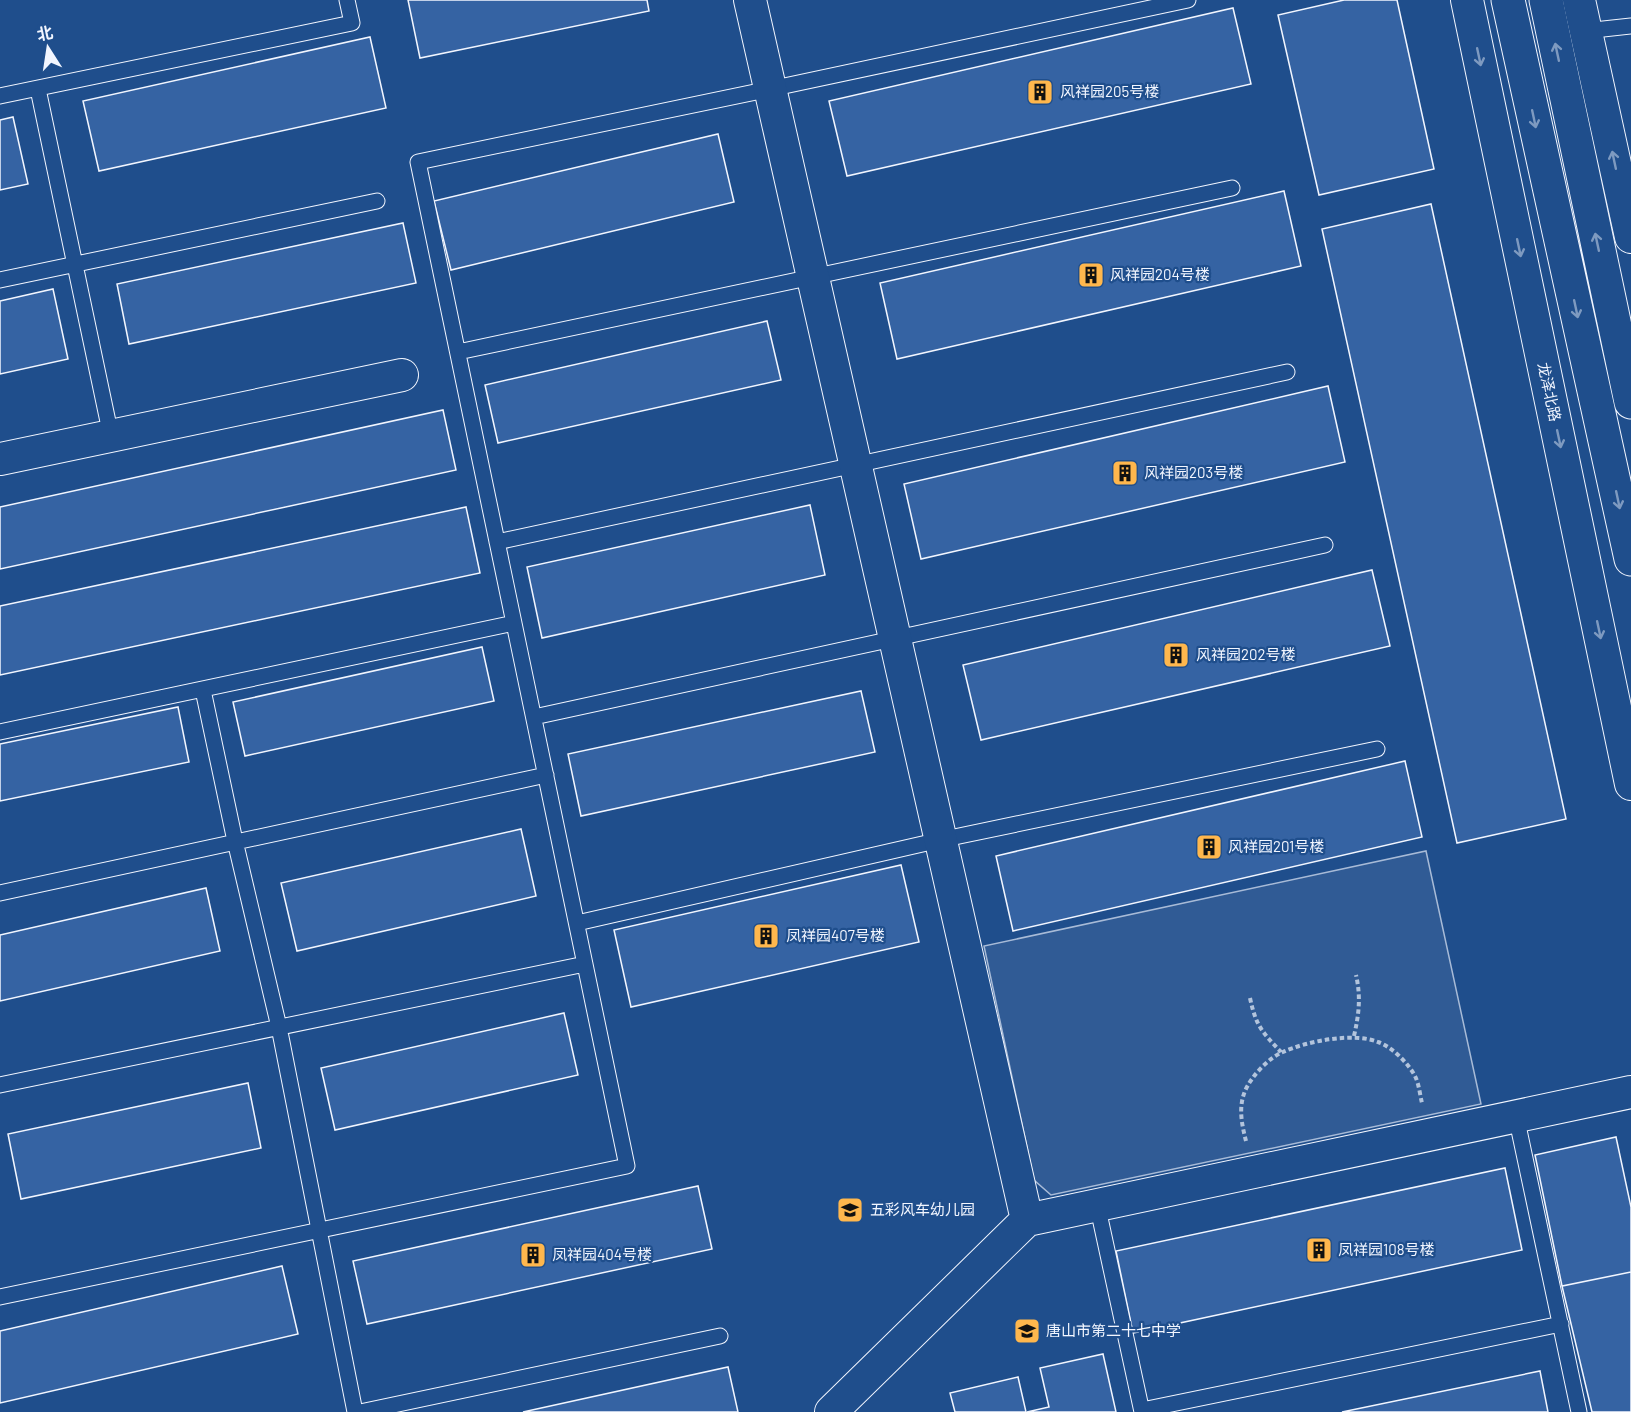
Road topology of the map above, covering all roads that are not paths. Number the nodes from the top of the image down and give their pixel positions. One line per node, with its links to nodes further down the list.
1 (347, 0): 10 (lane)
2 (750, 0): 11 (street)
3 (1188, 0): 11 (lane)
4 (1467, 0): 36 (street, 龙泽北路, one-way to 36)
5 (1508, 0): 28 (main road, one-way to 28)
6 (1546, 0): 22 (main road, one-way to 6)
7 (1579, 0): 9 (street)
8 (1631, 26): 9 (lane)
9 (1585, 31): 15 (street, one-way to 9)
10 (38, 89): 12 (lane); 16 (lane)
11 (770, 89): 17 (street); 19 (lane)
12 (0, 96)
13 (1232, 188): 17 (lane)
14 (377, 201): 16 (lane)
15 (1631, 237)
16 (75, 265): 18 (lane); 23 (lane)
17 (813, 278): 19 (lane); 25 (street)
18 (0, 280)
19 (458, 352): 26 (lane)
20 (1287, 372): 25 (lane)
21 (402, 375): 23 (street)
22 (1631, 402)
23 (111, 436): 24 (street)
24 (0, 459)
25 (855, 466): 26 (lane); 30 (street)
26 (497, 542): 29 (lane)
27 (1325, 545): 30 (lane)
28 (1631, 559)
29 (514, 623): 31 (lane); 32 (lane)
30 (895, 639): 32 (lane); 37 (street)
31 (203, 690): 33 (lane); 38 (lane)
32 (534, 717): 35 (lane)
33 (0, 732)
34 (1377, 749): 37 (lane)
35 (546, 775): 38 (lane); 40 (lane)
36 (1631, 784)
37 (940, 840): 40 (lane); 47 (street)
38 (235, 841): 39 (lane); 42 (lane)
39 (0, 892)
40 (577, 923): 41 (lane)
41 (585, 964): 42 (lane); 48 (lane)
42 (279, 1027): 43 (lane); 48 (lane)
43 (0, 1085)
44 (1631, 1092): 45 (street)
45 (1516, 1116): 46 (street); 50 (lane)
46 (1097, 1204): 47 (street); 52 (lane)
47 (1026, 1220): 55 (street)
48 (319, 1231): 49 (lane); 53 (lane)
49 (0, 1298)
50 (1561, 1324): 52 (lane); 56 (lane)
51 (720, 1335): 54 (lane)
52 (1142, 1411)
53 (354, 1412)
54 (360, 1412)
55 (831, 1412)
56 (1579, 1412)

